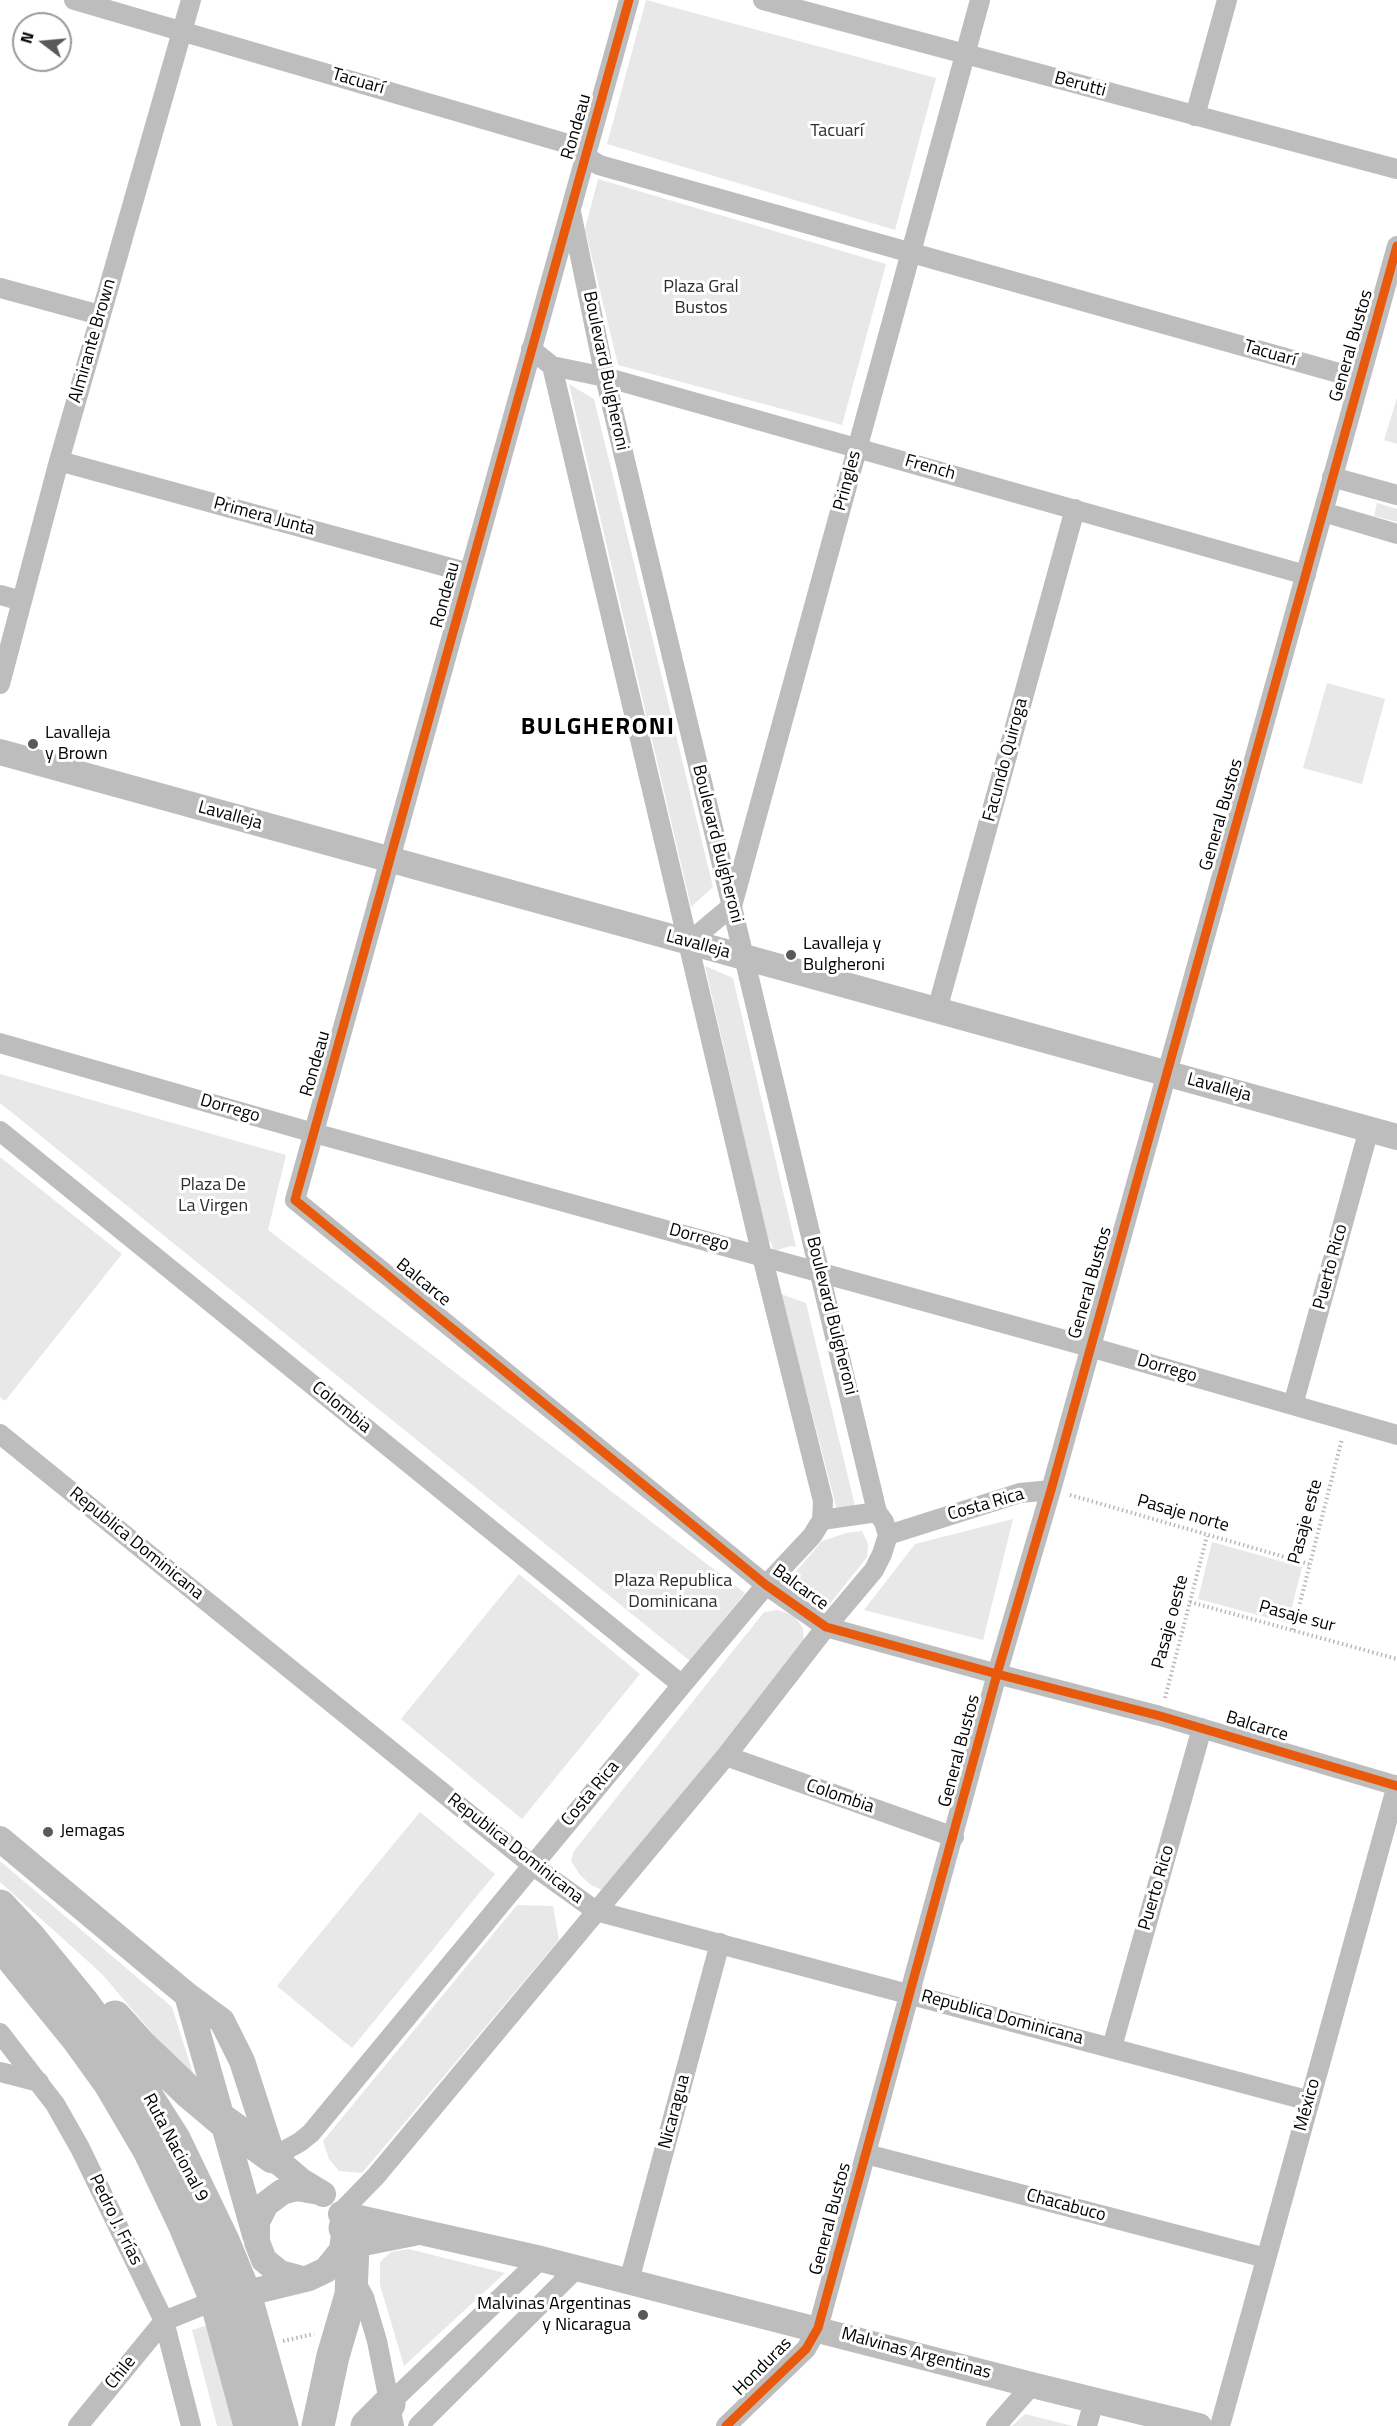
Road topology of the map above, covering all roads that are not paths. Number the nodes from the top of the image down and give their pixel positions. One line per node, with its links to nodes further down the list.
1 (74, 0): 7 (street, Tacuarí)
2 (191, 0): 7 (street, Almirante Brown)
3 (629, 0): 10 (street, Rondeau)
4 (763, 0): 8 (street, Berutti)
5 (980, 0): 8 (street, Pringles)
6 (1227, 0): 9 (street)
7 (182, 30): 10 (street, Tacuarí); 16 (street, Almirante Brown)
8 (964, 55): 9 (street, Berutti); 14 (street, Pringles)
9 (1195, 116): 11 (street, Berutti)
10 (585, 157): 12 (street, Rondeau); 14 (street, Tacuarí)
11 (1397, 169)
12 (571, 210): 17 (street, Rondeau); 19 (street, Boulevard Bulgheroni)
13 (1397, 246): 20 (street, General Bustos)
14 (910, 254): 20 (street, Tacuarí); 21 (street, Pringles)
15 (0, 288): 16 (street)
16 (100, 315): 22 (street, Almirante Brown)
17 (531, 349): 18 (street); 28 (street, Rondeau)
18 (552, 366): 19 (street, French); 36 (street)
19 (605, 377): 21 (street, French); 35 (street, Boulevard Bulgheroni)
20 (1360, 379): 23 (street, General Bustos)
21 (856, 447): 25 (street, French); 35 (street, Pringles)
22 (59, 461): 28 (street, Primera Junta); 31 (street, Almirante Brown)
23 (1332, 477): 24 (street); 26 (street, General Bustos)
24 (1397, 495)
25 (1075, 509): 29 (street, French); 38 (street, Facundo Quiroga)
26 (1323, 512): 27 (street); 29 (street, General Bustos)
27 (1397, 534)
28 (470, 573): 34 (street, Rondeau)
29 (1306, 575): 40 (street, General Bustos)
30 (0, 596): 31 (street)
31 (22, 601): 32 (street, Almirante Brown)
32 (0, 684)
33 (0, 752): 34 (street, Lavalleja)
34 (390, 860): 36 (street, Lavalleja); 43 (street, Rondeau)
35 (732, 906): 36 (street); 37 (street, Boulevard Bulgheroni)
36 (688, 943): 37 (street, Lavalleja); 46 (street)
37 (744, 957): 38 (street, Lavalleja); 47 (street, Boulevard Bulgheroni)
38 (937, 1010): 40 (street, Lavalleja)
39 (0, 1042): 43 (street, Dorrego)
40 (1167, 1073): 41 (street, Lavalleja); 48 (street, General Bustos)
41 (1369, 1129): 44 (street, Lavalleja); 49 (street, Puerto Rico)
42 (0, 1131): 59 (street, Colombia)
43 (314, 1133): 45 (street, Rondeau); 46 (street, Dorrego)
44 (1397, 1137)
45 (295, 1200): 56 (street, Balcarce)
46 (762, 1256): 47 (street, Dorrego); 54 (street)
47 (820, 1273): 48 (street, Dorrego); 53 (street, Boulevard Bulgheroni)
48 (1090, 1347): 49 (street, Dorrego); 52 (street, General Bustos)
49 (1293, 1406): 51 (street, Dorrego)
50 (0, 1434): 65 (street, Republica Dominicana)
51 (1397, 1435)
52 (1051, 1490): 55 (street, Costa Rica); 58 (street, General Bustos)
53 (878, 1512): 54 (street); 55 (street)
54 (822, 1520): 56 (street, Costa Rica)
55 (888, 1535): 57 (street)
56 (766, 1585): 57 (street, Balcarce); 59 (street, Costa Rica)
57 (826, 1627): 58 (street, Balcarce); 61 (street)
58 (997, 1674): 60 (street, Balcarce); 63 (street, General Bustos)
59 (682, 1685): 65 (street, Costa Rica)
60 (1202, 1728): 62 (street, Balcarce); 73 (street, Puerto Rico)
61 (726, 1756): 63 (street, Colombia); 67 (street)
62 (1397, 1786): 76 (street, México)
63 (954, 1837): 70 (street, General Bustos)
64 (0, 1839): 71 (street)
65 (532, 1864): 67 (street, Republica Dominicana); 78 (street, Costa Rica)
66 (0, 1906): 68 (highway, Ruta Nacional 9)
67 (596, 1911): 69 (street, Republica Dominicana); 83 (street)
68 (14, 1940): 77 (highway); 90 (highway, Ruta Nacional 9)
69 (720, 1943): 70 (street, Republica Dominicana); 89 (street, Nicaragua)
70 (910, 1994): 73 (street, Republica Dominicana); 79 (street, General Bustos)
71 (187, 1995): 77 (street); 80 (street)
72 (0, 2033): 75 (street, Pedro J. Frías)
73 (1112, 2047): 76 (street, Republica Dominicana)
74 (0, 2072): 75 (street)
75 (39, 2082): 91 (street, Pedro J. Frías)
76 (1310, 2101): 85 (street, México)
77 (223, 2121): 80 (highway); 84 (street)
78 (311, 2133): 80 (street, Costa Rica); 80 (street, Costa Rica)
79 (866, 2154): 85 (street, Chacabuco); 92 (street, General Bustos)
80 (283, 2166): 81 (street); 82 (street, Costa Rica)
81 (322, 2194): 82 (street); 83 (street)
82 (273, 2197): 84 (street)
83 (345, 2241): 86 (street, Malvinas Argentinas); 88 (street); 95 (street); 100 (highway)
84 (257, 2242): 88 (street)
85 (1266, 2258): 106 (street, México)
86 (541, 2259): 87 (street, Malvinas Argentinas); 95 (street)
87 (577, 2268): 89 (street, Malvinas Argentinas); 101 (street)
88 (299, 2278): 90 (street)
89 (629, 2281): 92 (street, Malvinas Argentinas)
90 (230, 2297): 91 (street); 98 (highway, Ruta Nacional 9); 99 (highway, Ruta Nacional 9)
91 (164, 2320): 96 (street, Chile); 97 (street, Pedro J. Frías)
92 (818, 2328): 93 (street, Malvinas Argentinas); 102 (street, Honduras)
93 (1032, 2385): 94 (street, Malvinas Argentinas); 103 (street)
94 (1094, 2401): 104 (street); 105 (street, Malvinas Argentinas)
95 (384, 2419)
96 (78, 2426)
97 (191, 2426)
98 (250, 2426)
99 (282, 2426)
100 (318, 2426)
101 (418, 2426)
102 (726, 2426)
103 (996, 2426)
104 (1087, 2426)
105 (1199, 2426)
106 (1220, 2426)

